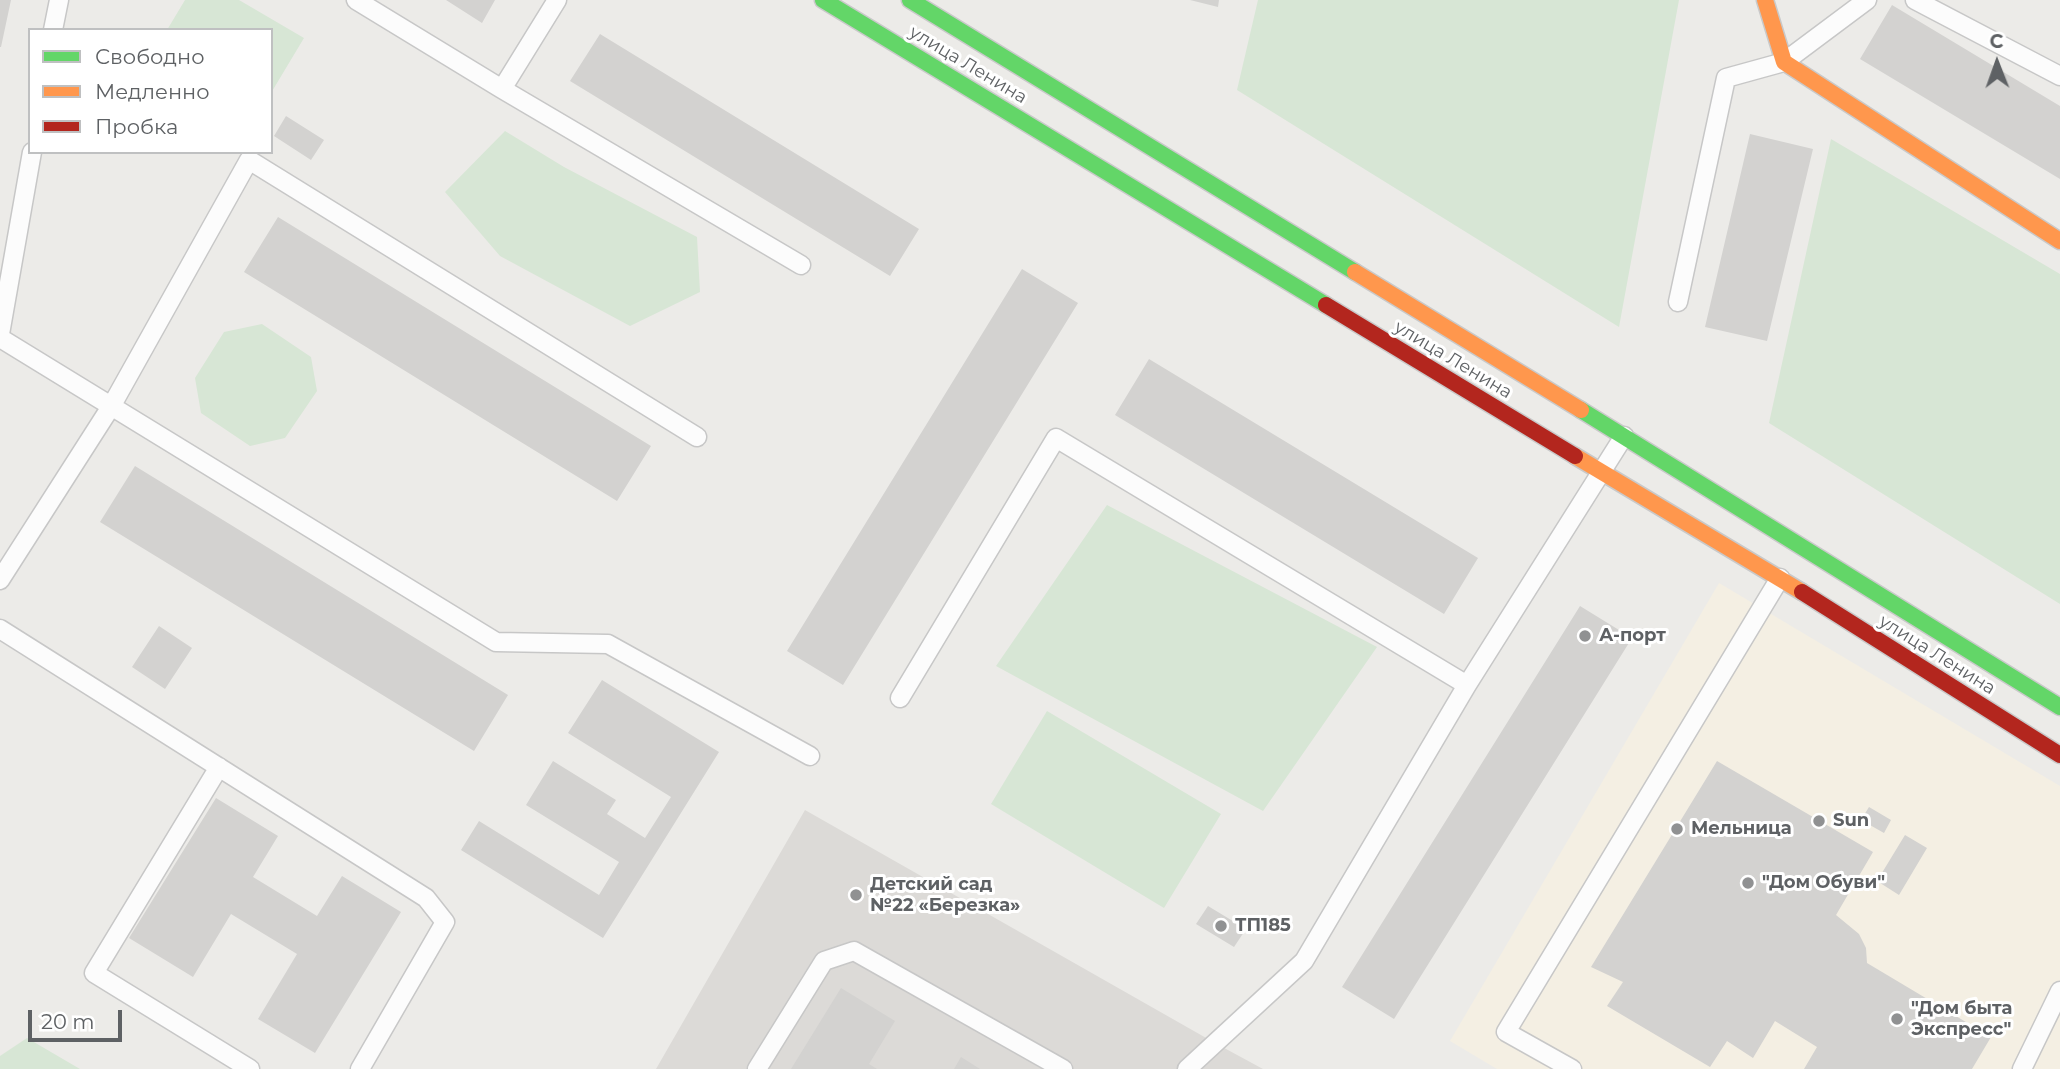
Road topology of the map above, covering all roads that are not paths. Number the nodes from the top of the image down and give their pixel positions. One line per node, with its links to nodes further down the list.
1 (59, 0): 9 (lane)
2 (356, 0): 12 (lane)
3 (557, 0): 12 (lane)
4 (824, 0): 21 (main road, улица Ленина)
5 (910, 0): 19 (main road, улица Ленина)
6 (1765, 0): 10 (main road)
7 (1867, 0): 10 (lane)
8 (1915, 0): 11 (lane)
9 (53, 28)
10 (1784, 62): 14 (main road); 16 (lane)
11 (2060, 76)
12 (502, 89): 15 (lane)
13 (32, 154): 17 (lane)
14 (2060, 241)
15 (800, 265)
16 (1678, 302)
17 (0, 336): 18 (lane)
18 (112, 405): 20 (lane); 23 (lane); 29 (lane)
19 (1624, 436): 21 (lane); 27 (main road, улица Ленина)
20 (698, 437)
21 (1603, 473): 22 (main road, улица Ленина); 25 (lane)
22 (1780, 578): 28 (main road, улица Ленина); 37 (lane)
23 (0, 580)
24 (0, 629): 30 (lane)
25 (1467, 685): 26 (lane); 36 (lane)
26 (901, 698)
27 (2060, 707)
28 (2060, 755)
29 (810, 756)
30 (219, 767): 32 (lane); 33 (lane)
31 (2060, 990): 38 (lane)
32 (250, 1069)
33 (360, 1069)
34 (757, 1069): 35 (lane)
35 (1063, 1069)
36 (1187, 1069)
37 (1572, 1069)
38 (2022, 1069)

